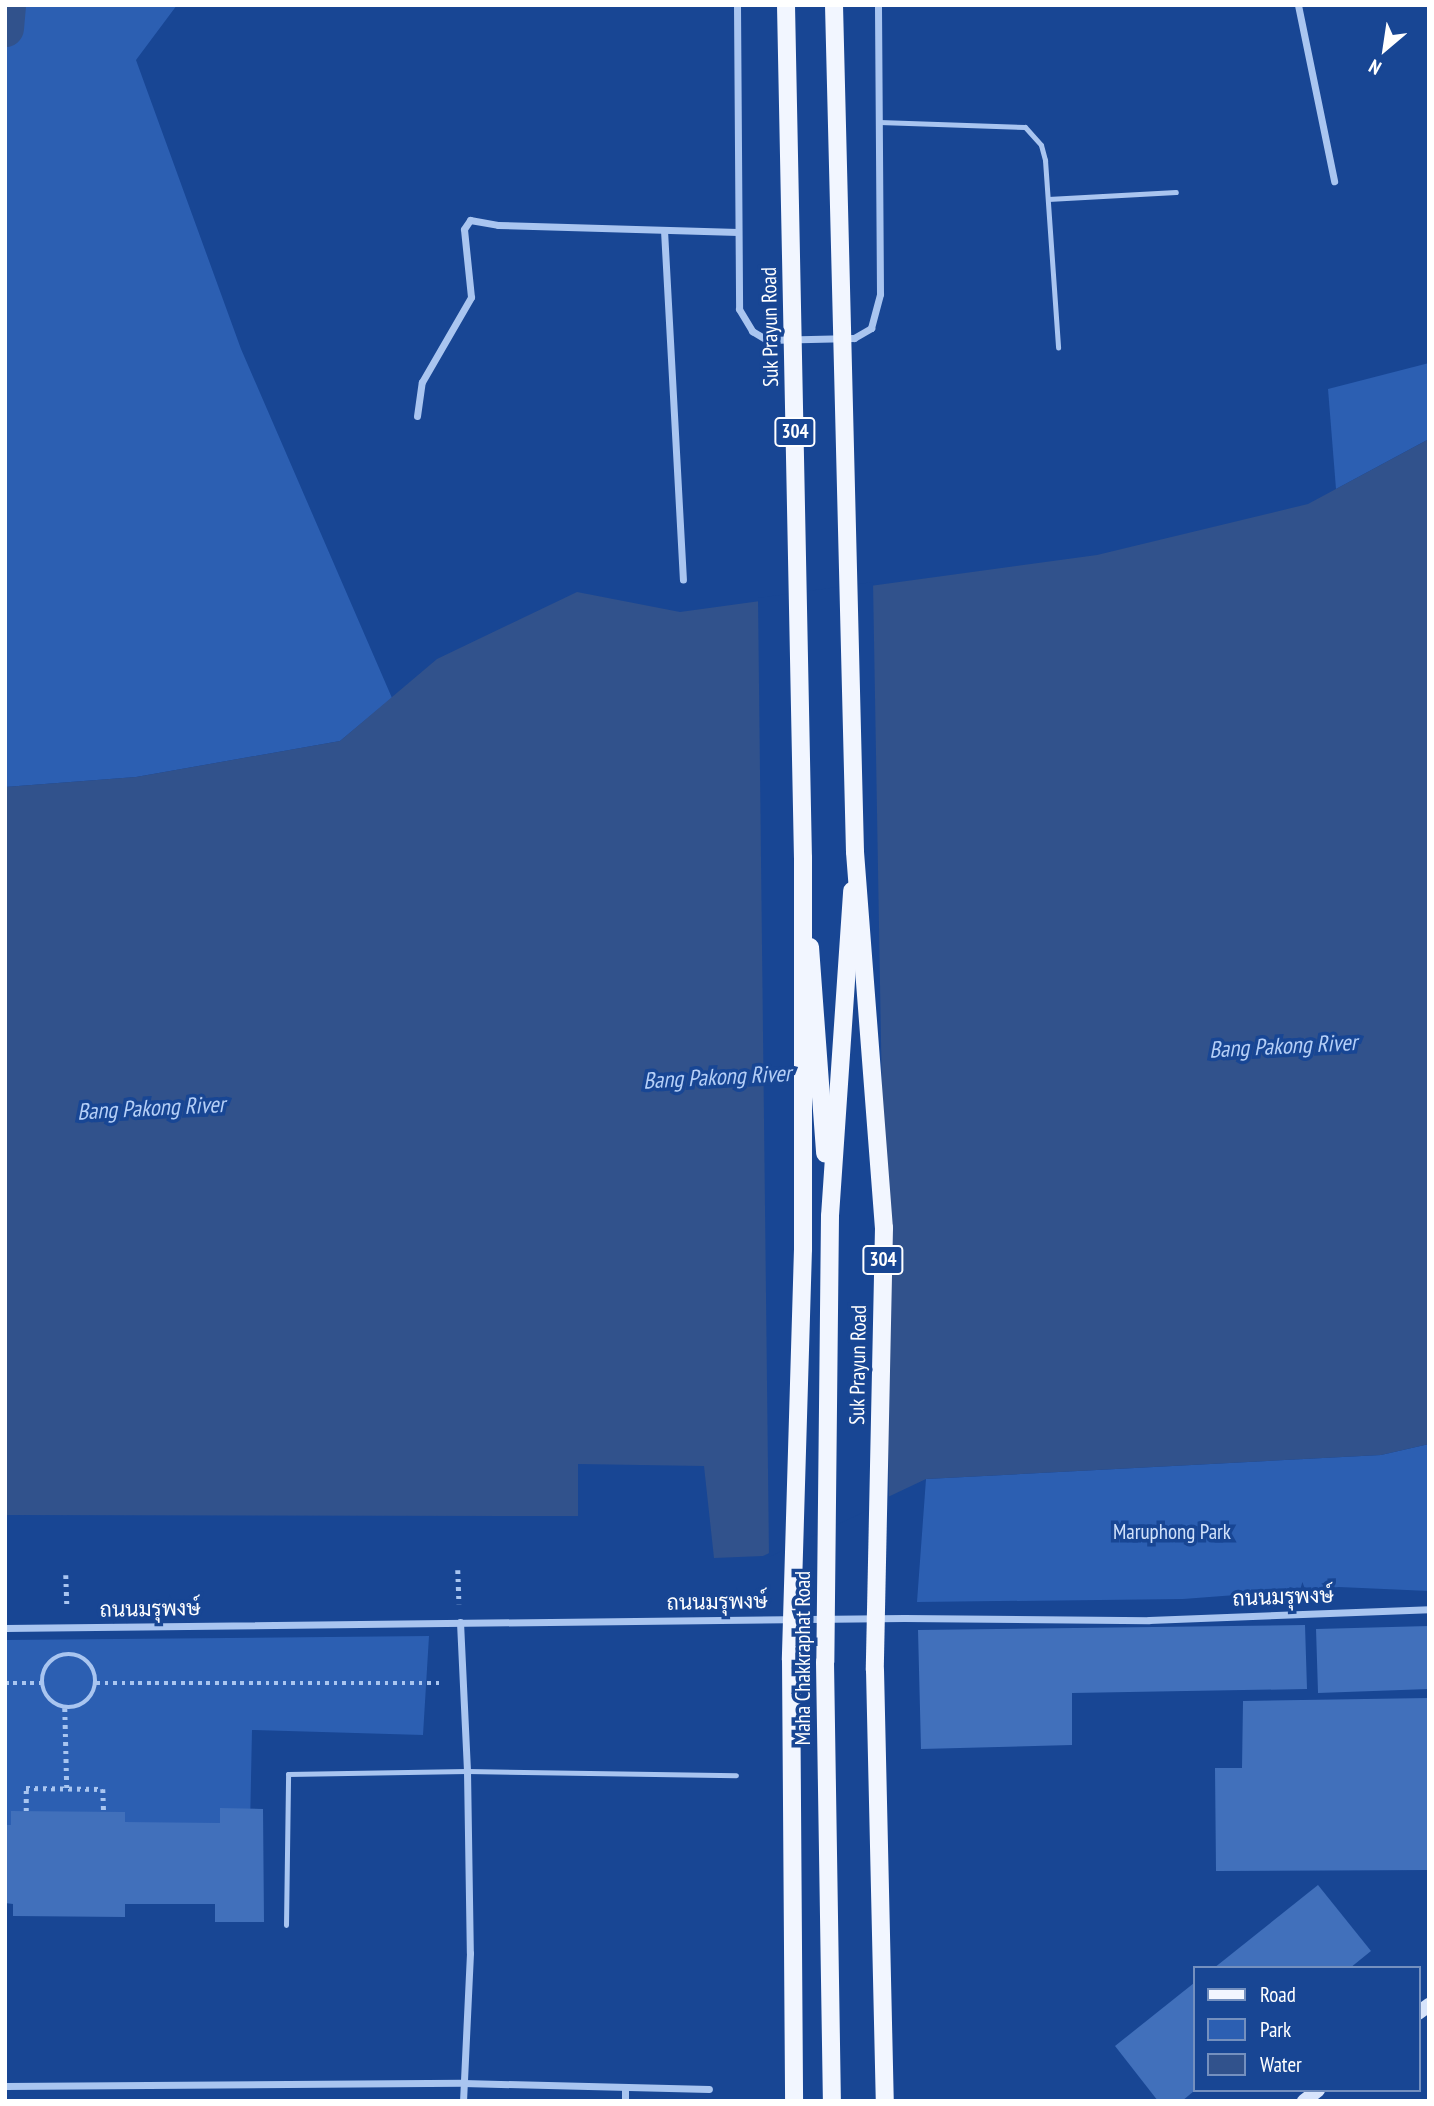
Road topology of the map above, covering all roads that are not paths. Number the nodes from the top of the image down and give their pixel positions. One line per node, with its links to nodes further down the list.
1 (737, 5): 11 (street)
2 (786, 5): 16 (main road, Suk Prayun Road / 304, bridge)
3 (834, 5): 15 (main road, Suk Prayun Road / 304, bridge)
4 (878, 5): 6 (street)
5 (1298, 5): 7 (street)
6 (879, 122): 9 (lane); 11 (street)
7 (1335, 181)
8 (1176, 192): 9 (lane)
9 (1048, 199): 12 (lane)
10 (663, 230): 11 (street); 13 (street); 14 (street)
11 (737, 232)
12 (1058, 348)
13 (417, 416)
14 (683, 579)
15 (855, 852): 17 (main road, Suk Prayun Road / 304, bridge); 33 (main road, Suk Prayun Road / 304, bridge)
16 (803, 858): 17 (main road, Suk Prayun Road / 304, bridge); 21 (main road, Suk Prayun Road / 304, bridge)
17 (830, 1216): 32 (main road, Maha Chakkraphat Road, bridge)
18 (1429, 1609): 19 (street, ถนนมรุพงษ์)
19 (460, 1622): 20 (street, ถนนมรุพงษ์); 22 (street)
20 (5, 1628)
21 (791, 1660): 31 (main road, Maha Chakkraphat Road)
22 (467, 1771): 23 (lane); 24 (lane); 25 (street)
23 (736, 1775)
24 (286, 1926)
25 (463, 2083): 26 (street); 27 (street); 29 (street)
26 (5, 2086)
27 (625, 2088): 28 (street); 30 (street)
28 (709, 2089)
29 (463, 2101)
30 (625, 2101)
31 (794, 2101)
32 (832, 2101)
33 (885, 2101)

